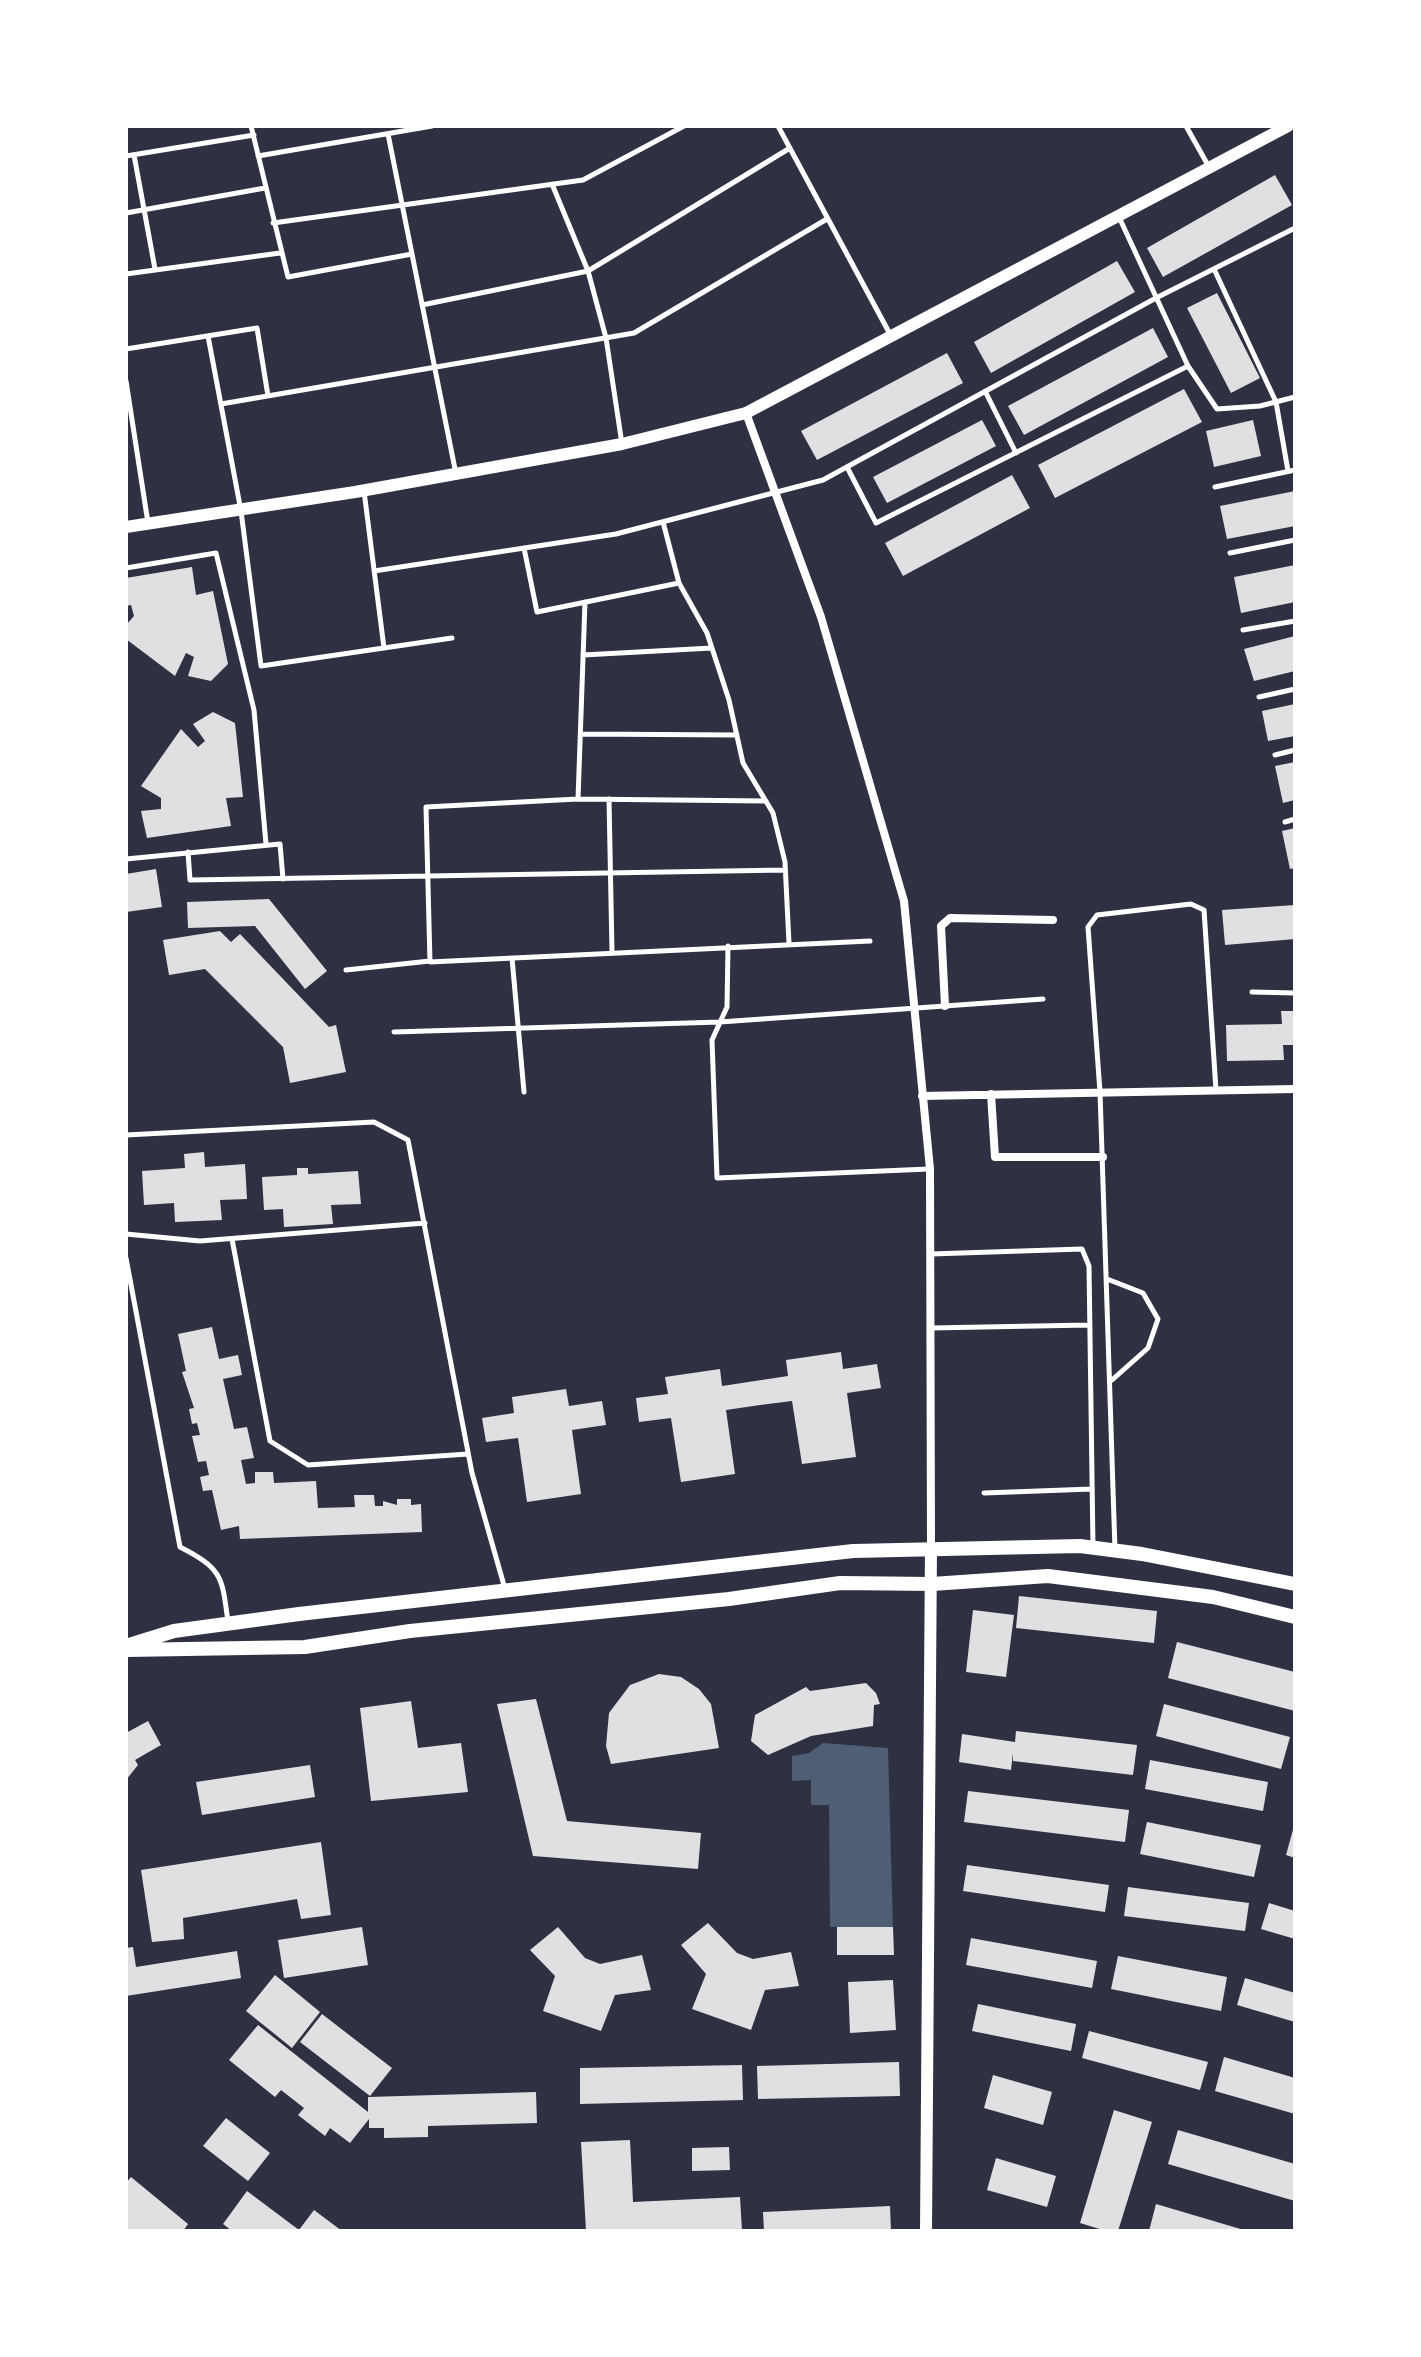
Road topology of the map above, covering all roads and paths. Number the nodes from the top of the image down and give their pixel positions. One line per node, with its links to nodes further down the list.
1 (251, 126): 8 (lane)
2 (432, 126): 7 (lane)
3 (684, 126): 14 (lane)
4 (778, 126): 9 (lane)
5 (1186, 126): 13 (lane)
6 (1288, 126): 13 (street)
7 (388, 134): 12 (lane); 16 (lane)
8 (254, 135): 10 (lane); 12 (lane)
9 (790, 148): 20 (lane); 27 (lane)
10 (134, 155): 11 (lane); 17 (lane)
11 (126, 156)
12 (258, 156): 15 (lane)
13 (1209, 168): 19 (street)
14 (552, 184): 16 (lane); 27 (lane)
15 (265, 188): 17 (lane); 21 (lane)
16 (402, 204): 21 (lane); 24 (lane)
17 (145, 210): 18 (lane); 25 (lane)
18 (126, 213)
19 (1118, 216): 29 (lane); 32 (street)
20 (827, 219): 32 (lane); 33 (lane)
21 (273, 223): 23 (lane)
22 (1295, 228): 26 (lane)
23 (280, 253): 24 (lane); 25 (lane)
24 (412, 254): 30 (lane)
25 (155, 269): 28 (lane)
26 (1214, 269): 29 (lane); 41 (lane)
27 (588, 271): 30 (lane); 33 (lane)
28 (126, 274)
29 (1156, 298): 35 (lane); 38 (lane)
30 (422, 305): 36 (lane)
31 (208, 336): 34 (lane); 39 (lane); 42 (lane)
32 (891, 336): 43 (street)
33 (606, 338): 36 (lane); 44 (lane)
34 (126, 349)
35 (1188, 366): 41 (lane); 45 (lane)
36 (433, 367): 39 (lane); 48 (lane)
37 (126, 381): 54 (lane)
38 (985, 391): 45 (lane); 46 (lane)
39 (268, 396): 42 (lane)
40 (1295, 397): 41 (lane)
41 (1276, 402): 47 (lane)
42 (221, 404): 52 (lane)
43 (746, 413): 44 (street); 51 (street)
44 (622, 444): 48 (street)
45 (1016, 453): 46 (lane)
46 (847, 467): 51 (lane)
47 (1292, 471): 49 (lane)
48 (456, 474): 50 (street)
49 (1215, 487)
50 (364, 490): 52 (street); 60 (lane)
51 (776, 494): 53 (lane); 99 (street)
52 (241, 511): 54 (street); 66 (lane)
53 (663, 522): 57 (lane); 61 (lane)
54 (148, 523): 55 (street)
55 (126, 527)
56 (1295, 540): 58 (lane)
57 (524, 548): 60 (lane); 62 (lane)
58 (1230, 553)
59 (126, 568): 80 (lane)
60 (374, 571): 66 (lane)
61 (679, 583): 62 (lane); 67 (lane)
62 (585, 602): 68 (lane)
63 (1295, 621): 64 (lane)
64 (1243, 630)
65 (452, 638): 66 (lane)
66 (384, 648)
67 (712, 648): 68 (lane); 72 (lane)
68 (583, 655): 71 (lane)
69 (1295, 689): 70 (lane)
70 (1259, 697)
71 (581, 734): 72 (lane); 75 (lane)
72 (737, 735): 77 (lane)
73 (1295, 750): 74 (lane)
74 (1275, 755)
75 (578, 799): 76 (lane); 85 (lane)
76 (609, 799): 77 (lane); 84 (lane)
77 (766, 801): 83 (lane)
78 (1295, 819): 79 (lane)
79 (1285, 822)
80 (266, 844): 81 (lane); 86 (lane)
81 (188, 852): 82 (lane); 86 (lane)
82 (126, 859)
83 (785, 870): 84 (lane); 89 (lane)
84 (610, 872): 85 (lane); 91 (lane)
85 (428, 875): 86 (lane); 93 (lane)
86 (283, 879)
87 (1053, 920): 98 (street)
88 (870, 941): 89 (lane)
89 (789, 943): 90 (lane)
90 (728, 946): 91 (lane); 100 (lane)
91 (612, 952): 92 (lane)
92 (512, 958): 93 (lane); 101 (lane)
93 (430, 961): 94 (lane)
94 (346, 970)
95 (1252, 992): 96 (lane)
96 (1295, 993)
97 (1043, 999): 98 (lane)
98 (945, 1006): 99 (lane)
99 (914, 1008): 100 (lane); 108 (street)
100 (720, 1022): 101 (lane); 111 (lane)
101 (518, 1028): 102 (lane); 105 (lane)
102 (394, 1032)
103 (1295, 1089): 104 (street)
104 (1216, 1090): 106 (street); 106 (lane)
105 (524, 1092)
106 (1100, 1092): 107 (street); 110 (lane)
107 (991, 1094): 108 (street); 110 (street)
108 (922, 1096): 111 (street)
109 (126, 1135): 112 (lane)
110 (1103, 1157): 117 (lane)
111 (930, 1169): 115 (street)
112 (425, 1223): 114 (lane); 121 (lane)
113 (126, 1234): 114 (lane)
114 (232, 1239): 121 (lane)
115 (930, 1254): 118 (lane); 119 (street)
116 (126, 1258): 131 (lane)
117 (1107, 1279): 120 (lane); 120 (lane)
118 (1090, 1325): 119 (lane); 122 (lane)
119 (930, 1328): 124 (street)
120 (1111, 1381): 126 (lane)
121 (468, 1454): 129 (lane)
122 (1092, 1489): 123 (lane); 125 (lane)
123 (984, 1493)
124 (931, 1547): 125 (main road); 127 (street); 129 (main road)
125 (1093, 1548): 126 (main road)
126 (1115, 1551): 128 (main road)
127 (932, 1584): 130 (main road); 132 (main road); 133 (street)
128 (1295, 1584)
129 (505, 1591): 131 (main road)
130 (1295, 1617)
131 (228, 1624): 132 (main road)
132 (126, 1648)
133 (926, 2231)

